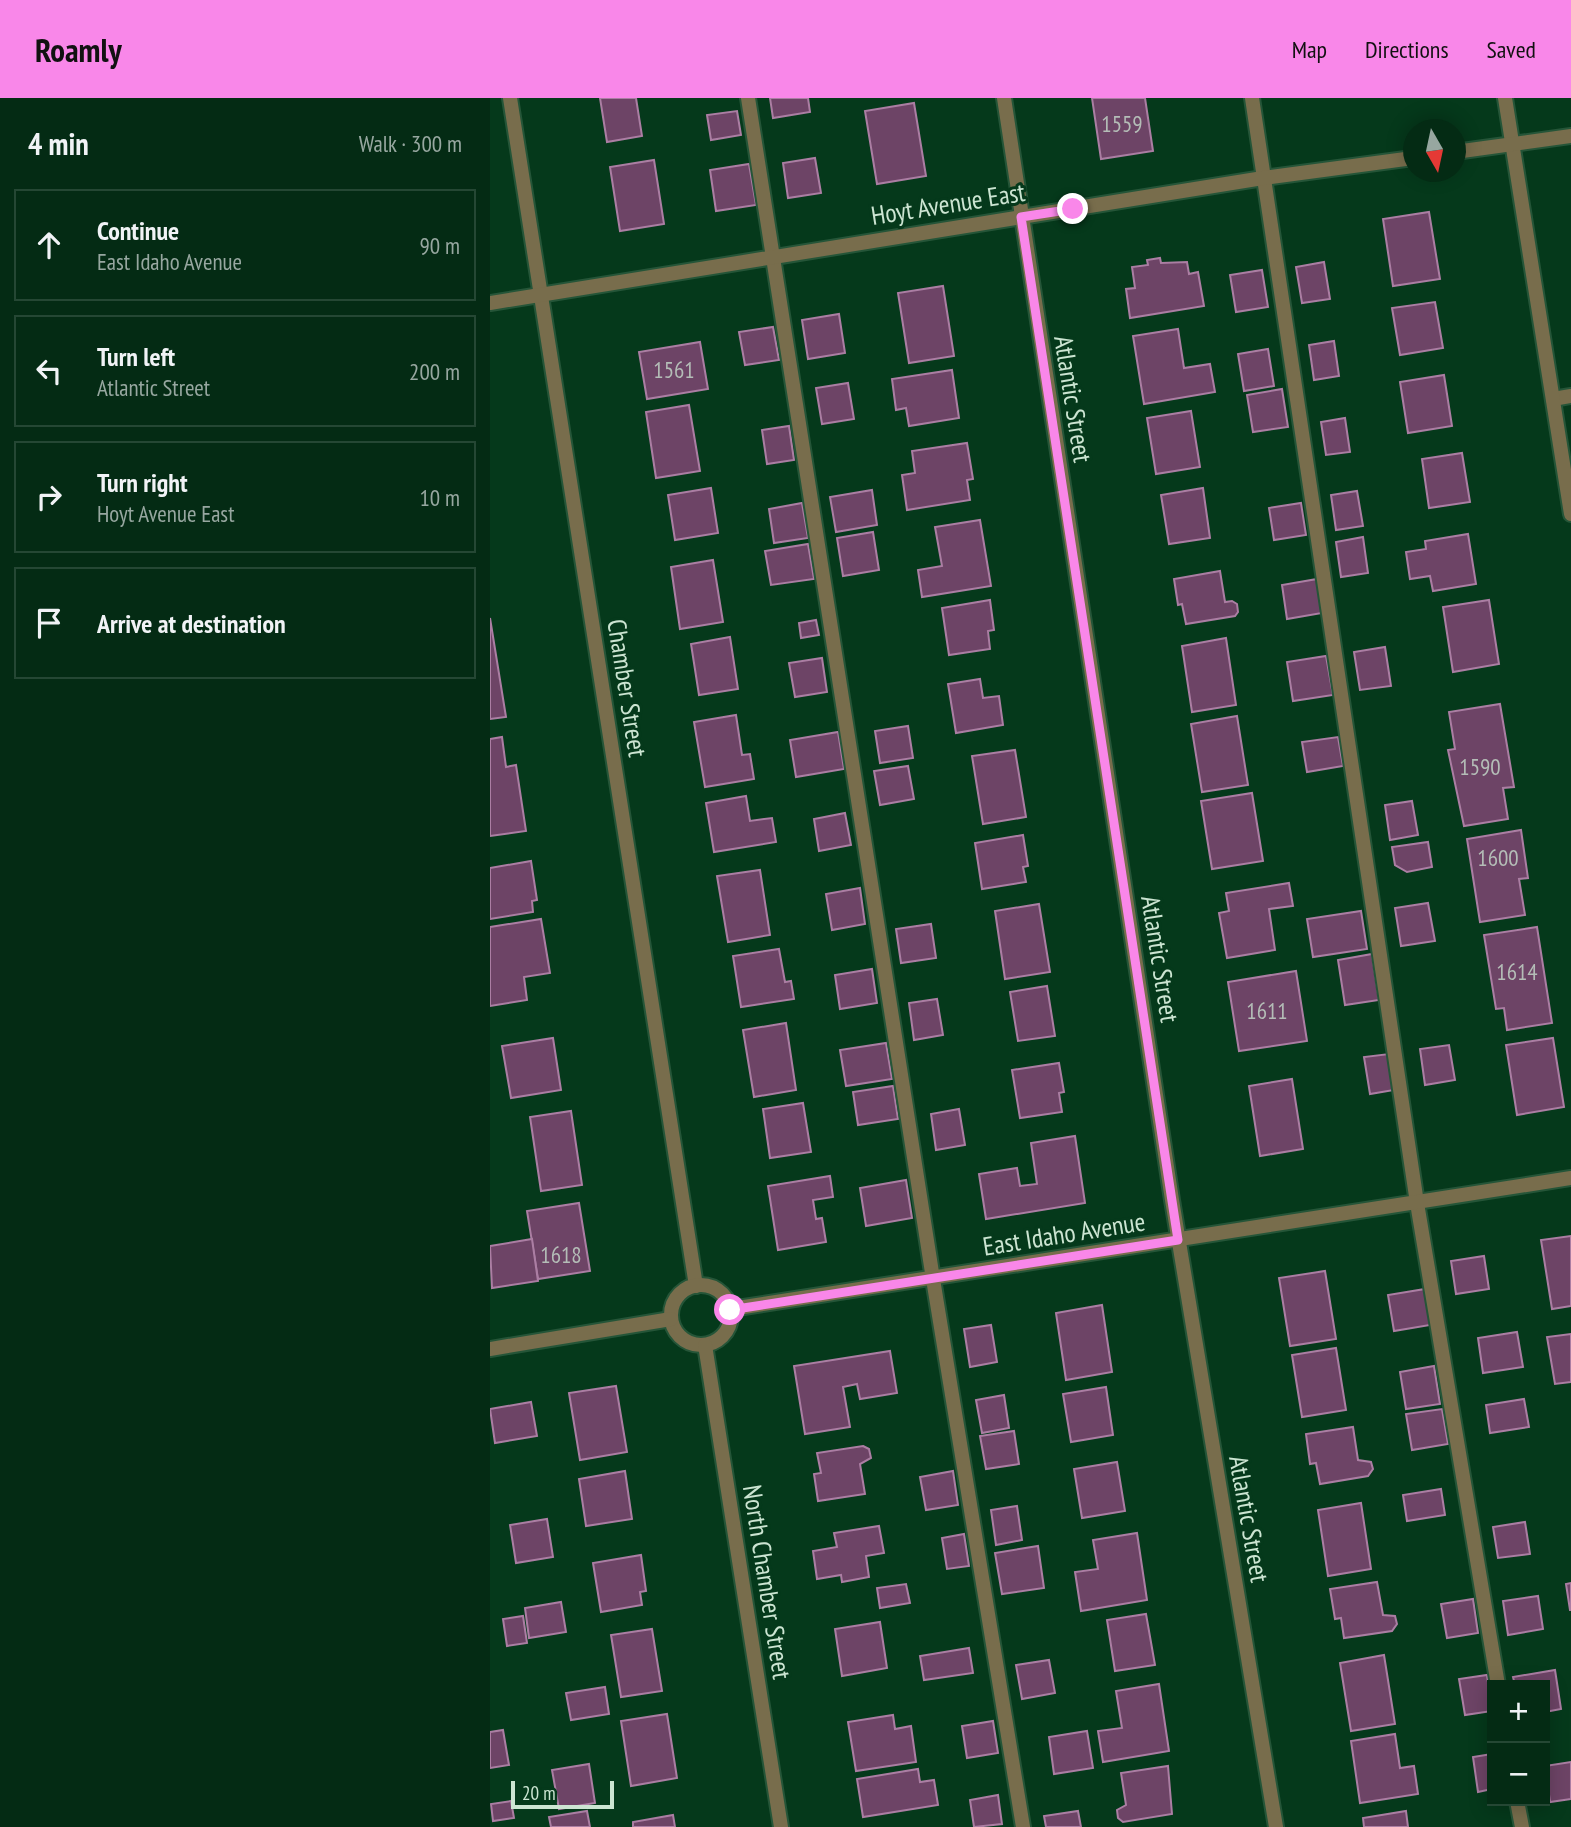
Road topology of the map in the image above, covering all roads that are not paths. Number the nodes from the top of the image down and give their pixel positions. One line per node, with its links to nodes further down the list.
1 (510, 98): 13 (street, Chamber Street)
2 (748, 98): 12 (street)
3 (1004, 98): 11 (street, Atlantic Street)
4 (1252, 98): 10 (street)
5 (1505, 98): 7 (street)
6 (1571, 136): 7 (street)
7 (1512, 144): 8 (street); 16 (street)
8 (1466, 150)
9 (1403, 159): 10 (street, Hoyt Avenue East)
10 (1264, 178): 11 (street, Hoyt Avenue East); 19 (street)
11 (1021, 217): 12 (street, Hoyt Avenue East); 20 (street, Atlantic Street)
12 (775, 257): 13 (street, Hoyt Avenue East); 21 (street)
13 (541, 295): 14 (street, Hoyt Avenue East); 22 (street, Chamber Street)
14 (490, 303)
15 (1571, 396): 16 (street)
16 (1553, 399): 17 (street)
17 (1571, 514)
18 (1571, 1178): 19 (street, East Idaho Avenue)
19 (1417, 1202): 20 (street, East Idaho Avenue); 27 (street)
20 (1178, 1240): 21 (street, East Idaho Avenue); 31 (street, Atlantic Street)
21 (933, 1279): 23 (street, East Idaho Avenue); 30 (street)
22 (696, 1286): 23 (street); 24 (street)
23 (730, 1310): 25 (street)
24 (671, 1320): 25 (street); 26 (street)
25 (705, 1345): 29 (street, North Chamber Street)
26 (490, 1349)
27 (1497, 1680)
28 (1518, 1806): 32 (street)
29 (781, 1827)
30 (1023, 1827)
31 (1276, 1827)
32 (1522, 1827)

